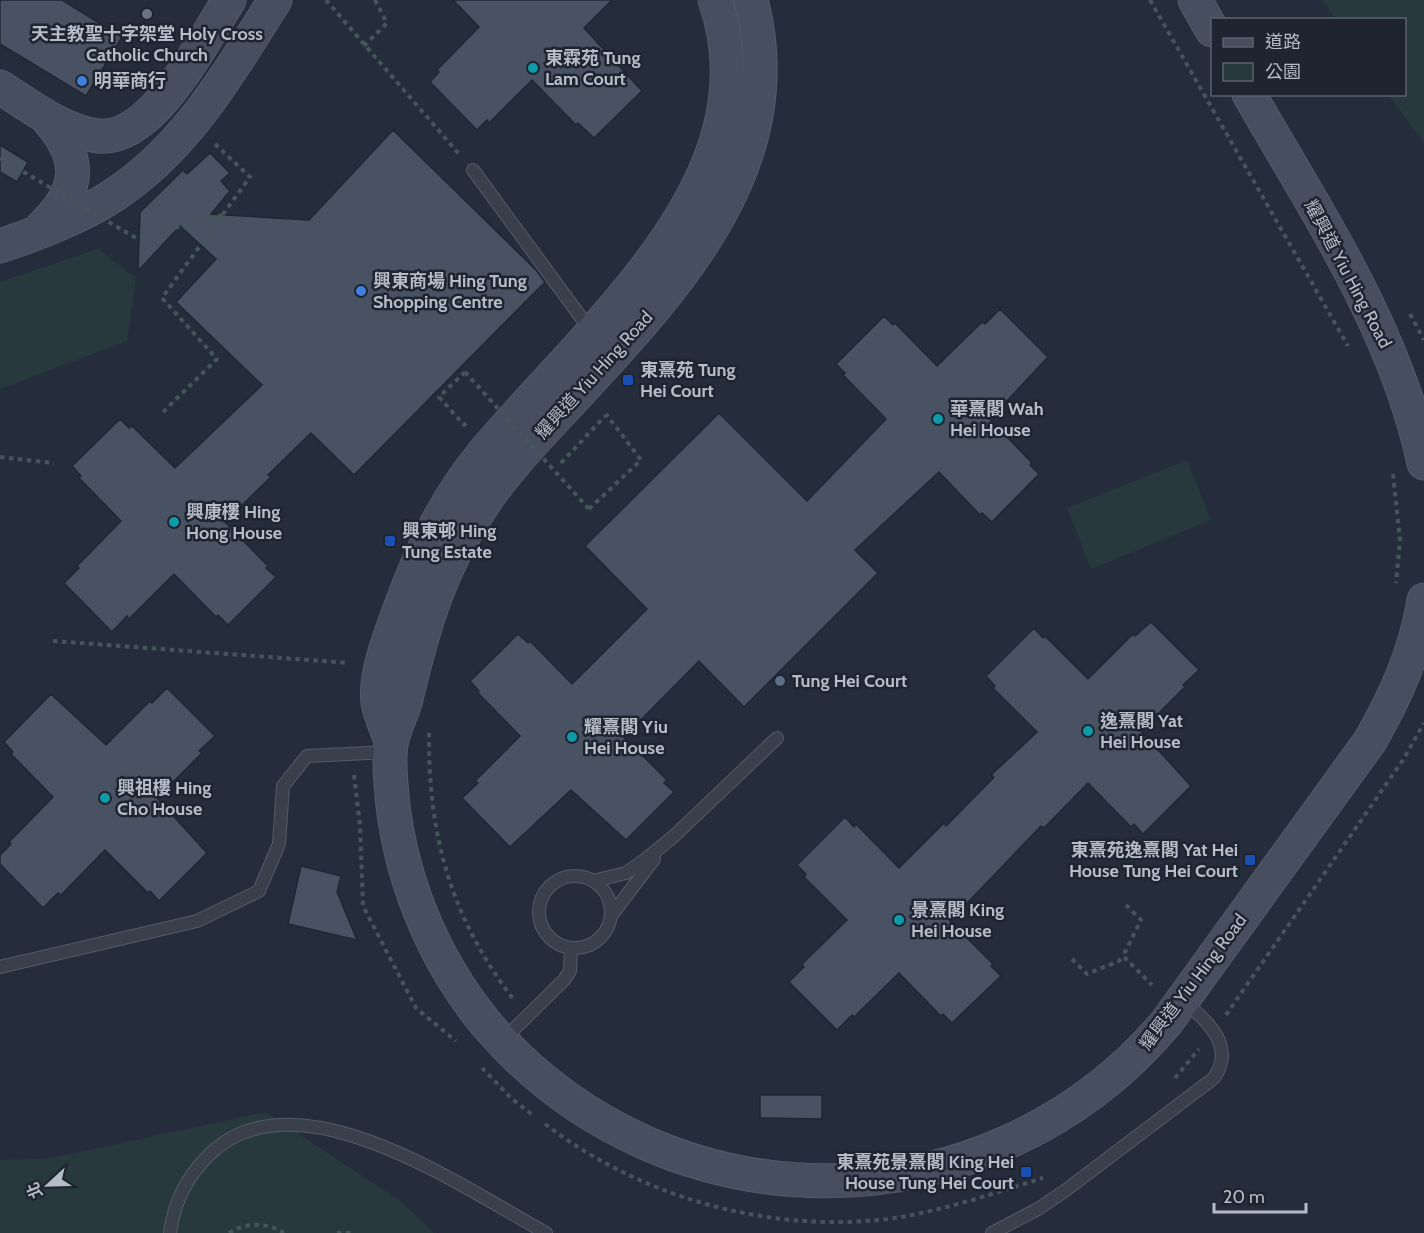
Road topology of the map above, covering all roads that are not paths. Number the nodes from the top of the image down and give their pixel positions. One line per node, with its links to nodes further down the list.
1 (229, 0): 9 (street)
2 (275, 0): 11 (street)
3 (715, 0): 13 (street, 耀興道 Yiu Hing Road)
4 (751, 0): 13 (street, 耀興道 Yiu Hing Road)
5 (1195, 0): 6 (street)
6 (1211, 28)
7 (0, 87): 9 (street)
8 (1250, 96): 14 (street, 耀興道 Yiu Hing Road)
9 (42, 112): 11 (street)
10 (472, 170): 13 (lane)
11 (38, 232): 12 (street)
12 (0, 246)
13 (602, 345): 17 (street, 耀興道 Yiu Hing Road)
14 (1424, 463)
15 (1409, 597): 23 (street, 耀興道 Yiu Hing Road)
16 (777, 738): 18 (lane)
17 (390, 746): 22 (lane); 24 (street, 耀興道 Yiu Hing Road)
18 (674, 836): 19 (lane); 20 (lane)
19 (592, 881): 20 (lane); 21 (lane)
20 (611, 916): 21 (lane)
21 (571, 948): 24 (lane)
22 (0, 967)
23 (1182, 1001): 24 (street, 耀興道 Yiu Hing Road); 27 (lane)
24 (501, 1042)
25 (170, 1233): 26 (lane)
26 (546, 1233)
27 (992, 1233)

